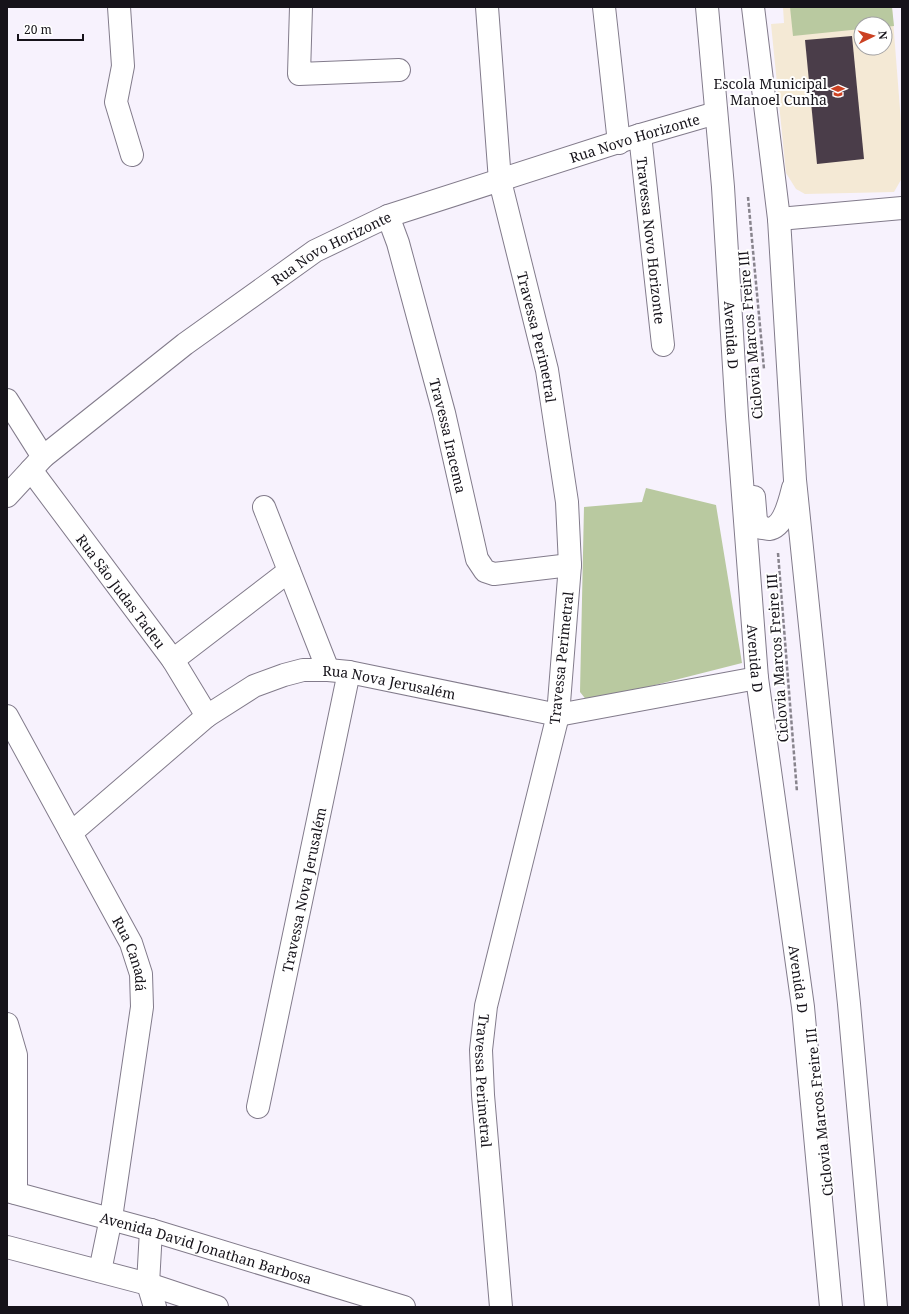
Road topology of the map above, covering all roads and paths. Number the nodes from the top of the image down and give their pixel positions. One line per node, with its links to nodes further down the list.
1 (119, 7): 11 (street)
2 (301, 7): 7 (street)
3 (487, 7): 12 (street, Travessa Perimetral)
4 (604, 7): 10 (street)
5 (707, 7): 8 (street, Avenida D)
6 (753, 7): 16 (street)
7 (399, 70)
8 (716, 113): 9 (street, Rua Novo Horizonte); 20 (street, Avenida D)
9 (640, 136): 10 (street, Rua Novo Horizonte); 17 (street, Travessa Novo Horizonte)
10 (619, 143): 12 (street, Rua Novo Horizonte)
11 (132, 155)
12 (500, 181): 15 (street, Rua Novo Horizonte); 26 (street, Travessa Perimetral)
13 (747, 191): 18 (path, Ciclovia Marcos Freire III)
14 (902, 208): 16 (street)
15 (388, 216): 21 (street, Rua Novo Horizonte); 26 (street, Travessa Iracema)
16 (779, 219): 22 (street)
17 (663, 345)
18 (764, 372)
19 (7, 400): 21 (street, Rua São Judas Tadeu)
20 (737, 416): 25 (street); 31 (street, Avenida D)
21 (37, 463): 23 (street, Rua Novo Horizonte); 28 (street, Rua São Judas Tadeu)
22 (795, 480): 25 (street); 50 (street)
23 (7, 496)
24 (264, 507): 27 (street)
25 (776, 526): 35 (path, Ciclovia Marcos Freire III)
26 (570, 565): 32 (street, Travessa Perimetral)
27 (289, 571): 28 (street); 29 (street)
28 (173, 660): 34 (street, Rua São Judas Tadeu)
29 (328, 670): 30 (street, Rua Nova Jerusalém); 34 (street, Rua Nova Jerusalém)
30 (349, 672): 32 (street, Rua Nova Jerusalém); 38 (street, Travessa Nova Jerusalém)
31 (757, 678): 32 (street, Rua Nova Jerusalém); 49 (street, Avenida D)
32 (558, 715): 48 (street, Travessa Perimetral)
33 (7, 716): 36 (street, Rua Canadá)
34 (208, 716): 36 (street, Rua Nova Jerusalém)
35 (797, 792)
36 (72, 833): 40 (street, Rua Canadá)
37 (7, 1024): 39 (street)
38 (258, 1107)
39 (11, 1192): 40 (street, Avenida David Jonathan Barbosa)
40 (111, 1218): 41 (street, Avenida David Jonathan Barbosa); 43 (street, Rua Canadá)
41 (151, 1230): 44 (street); 47 (street, Avenida David Jonathan Barbosa)
42 (7, 1247): 43 (street)
43 (100, 1271): 44 (street)
44 (148, 1284): 45 (street); 46 (street)
45 (155, 1307)
46 (217, 1307)
47 (404, 1307)
48 (501, 1307)
49 (831, 1307)
50 (876, 1307)

